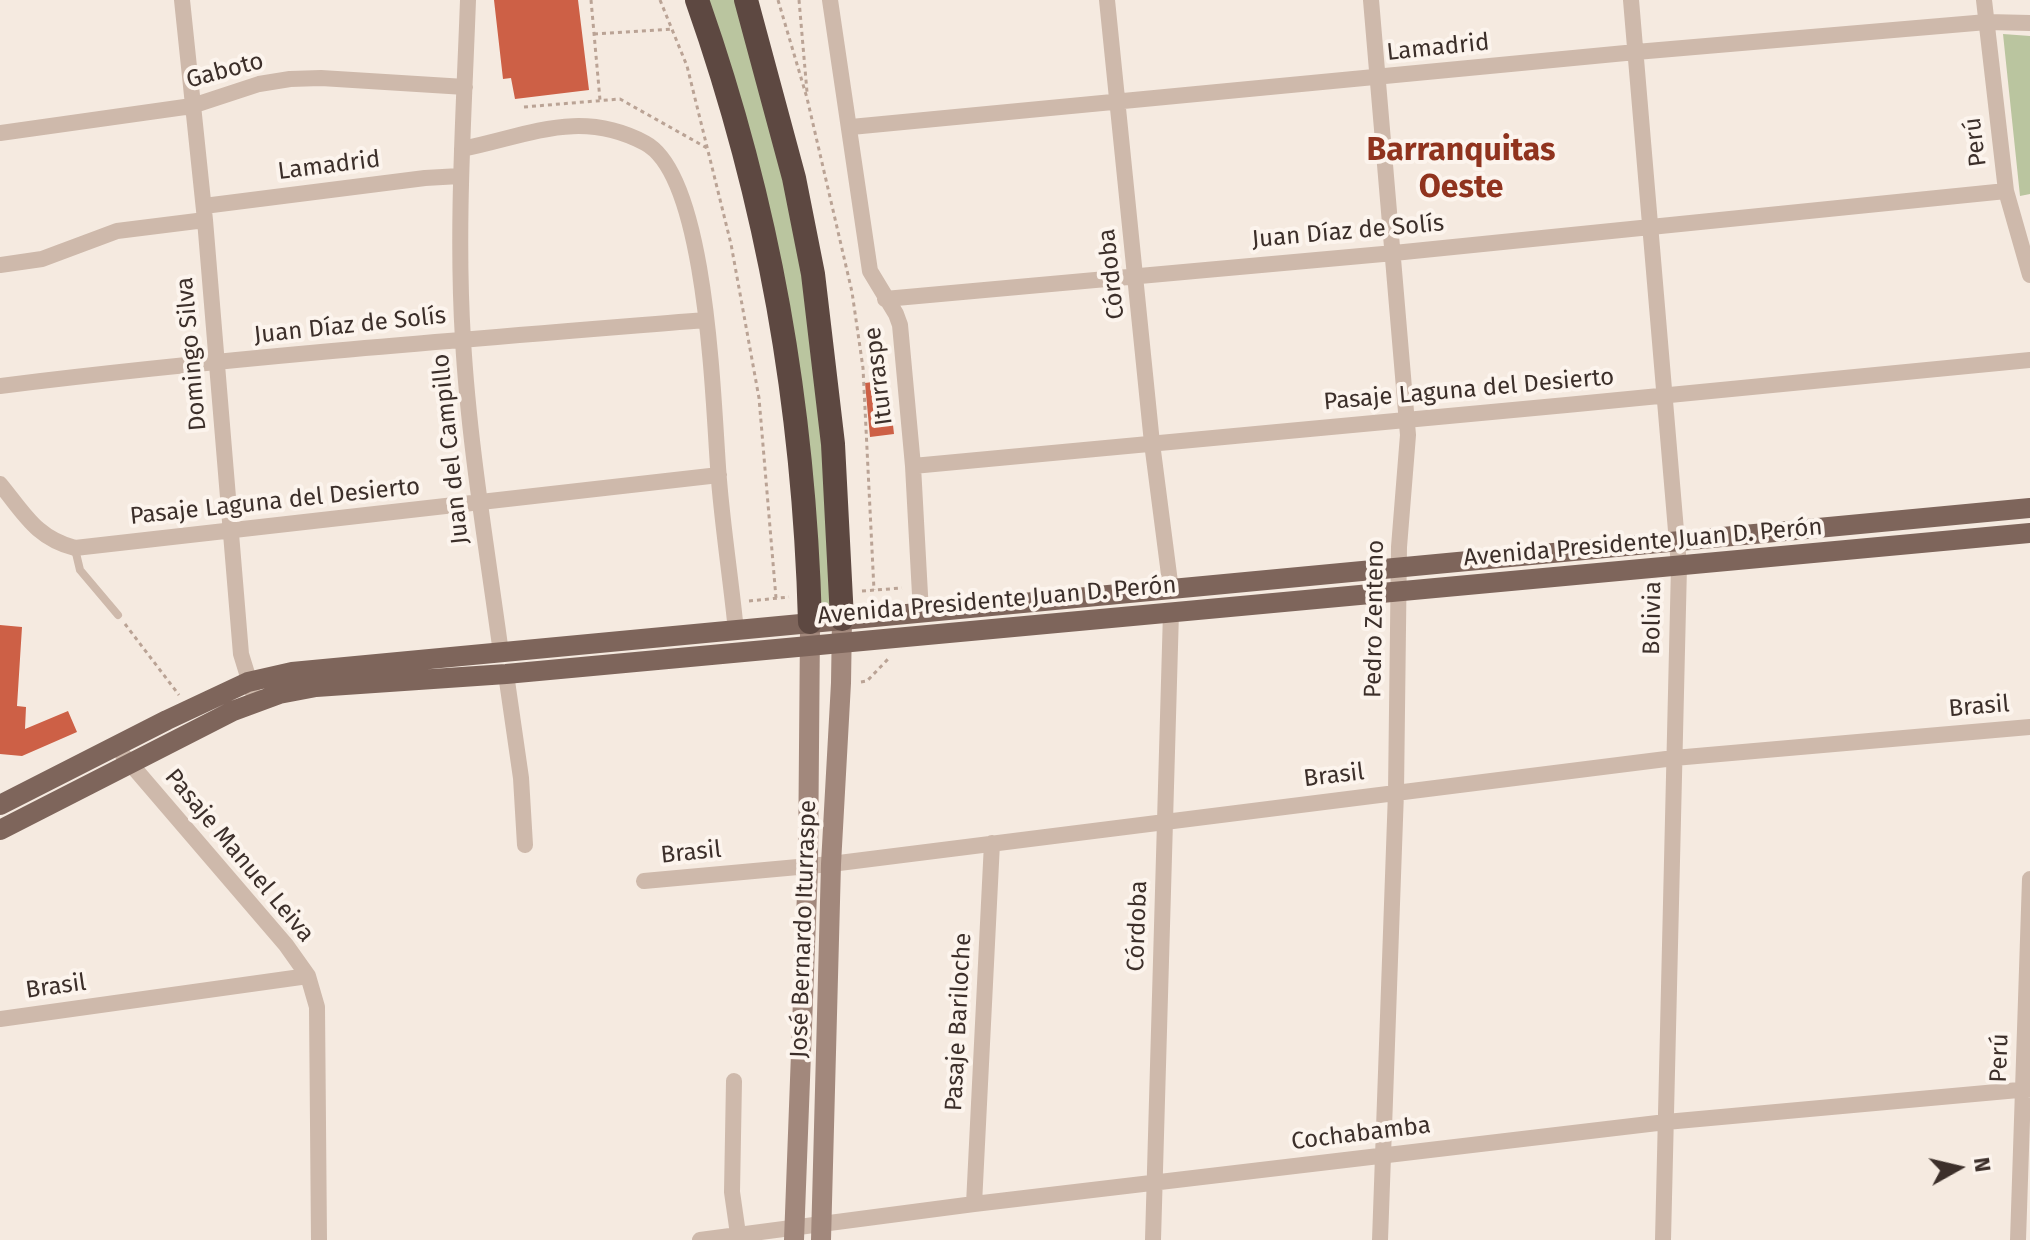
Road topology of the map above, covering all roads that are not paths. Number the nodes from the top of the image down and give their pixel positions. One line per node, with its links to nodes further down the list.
1 (182, 0): 16 (street, Domingo Silva)
2 (468, 0): 14 (street, Juan del Campillo)
3 (697, 0): 56 (highway)
4 (746, 0): 54 (highway)
5 (830, 0): 17 (street, Iturraspe)
6 (1107, 0): 15 (street, Córdoba)
7 (1371, 0): 13 (street, Pedro Zenteno)
8 (1631, 0): 12 (street, Bolivia)
9 (1984, 0): 10 (street, Perú)
10 (1987, 22): 11 (street, Lamadrid); 12 (street, Lamadrid); 21 (street, Perú)
11 (2030, 23)
12 (1636, 52): 13 (street, Lamadrid); 23 (street, Bolivia)
13 (1378, 79): 15 (street, Lamadrid); 25 (street, Pedro Zenteno)
14 (465, 87): 16 (street, Gaboto); 19 (street, Juan del Campillo)
15 (1118, 102): 17 (street, Lamadrid); 27 (street, Córdoba)
16 (192, 106): 18 (street, Gaboto); 22 (street, Domingo Silva)
17 (851, 127): 29 (street, Iturraspe)
18 (0, 133)
19 (462, 149): 20 (street, Juan del Campillo); 30 (street)
20 (460, 176): 22 (street, Lamadrid); 31 (street, Juan del Campillo)
21 (2006, 191): 23 (street, Juan Díaz de Solís); 24 (street, Perú)
22 (204, 213): 26 (street, Lamadrid); 33 (street, Domingo Silva)
23 (1652, 227): 25 (street, Juan Díaz de Solís); 35 (street, Bolivia)
24 (2024, 230): 28 (street, Perú)
25 (1394, 253): 27 (street, Juan Díaz de Solís); 36 (street, Pedro Zenteno)
26 (0, 265)
27 (1136, 275): 29 (street, Juan Díaz de Solís); 37 (street, Córdoba)
28 (2030, 275)
29 (885, 299): 38 (street, Iturraspe)
30 (705, 320): 31 (street, Juan Díaz de Solís); 39 (street)
31 (463, 339): 33 (street, Juan Díaz de Solís); 41 (street, Juan del Campillo)
32 (2030, 360): 35 (street, Pasaje Laguna del Desierto)
33 (218, 363): 34 (street, Juan Díaz de Solís); 43 (street, Domingo Silva)
34 (0, 386)
35 (1665, 397): 36 (street, Pasaje Laguna del Desierto); 45 (street, Bolivia)
36 (1407, 419): 37 (street, Pasaje Laguna del Desierto); 47 (street, Pedro Zenteno)
37 (1152, 443): 38 (street, Pasaje Laguna del Desierto); 49 (street, Córdoba)
38 (913, 466): 52 (street, Iturraspe)
39 (719, 475): 41 (street, Pasaje Laguna del Desierto); 55 (street)
40 (0, 484): 46 (street)
41 (480, 503): 43 (street, Pasaje Laguna del Desierto); 57 (street, Juan del Campillo)
42 (2030, 508): 45 (main road, Avenida Presidente Juan D. Perón)
43 (230, 532): 46 (street, Pasaje Laguna del Desierto); 59 (street, Domingo Silva)
44 (2030, 533): 48 (main road, Avenida Presidente Juan D. Perón)
45 (1677, 540): 47 (main road, Avenida Presidente Juan D. Perón); 48 (street, Bolivia)
46 (75, 548): 53 (lane)
47 (1399, 566): 49 (main road, Avenida Presidente Juan D. Perón); 50 (street, Pedro Zenteno)
48 (1679, 566): 50 (main road, Avenida Presidente Juan D. Perón); 63 (street, Bolivia)
49 (1171, 590): 52 (main road, Avenida Presidente Juan D. Perón)
50 (1399, 592): 51 (main road, Avenida Presidente Juan D. Perón); 65 (street, Pedro Zenteno)
51 (1171, 612): 54 (main road, Avenida Presidente Juan D. Perón); 67 (street, Córdoba)
52 (921, 613): 54 (main road, Avenida Presidente Juan D. Perón)
53 (118, 615)
54 (842, 630): 56 (main road, Avenida Presidente Juan D. Perón); 71 (main road, José Bernardo Iturraspe)
55 (736, 631): 56 (main road, Avenida Presidente Juan D. Perón); 57 (main road, Avenida Presidente Juan D. Perón)
56 (810, 633): 58 (main road, Avenida Presidente Juan D. Perón); 72 (main road, José Bernardo Iturraspe)
57 (501, 653): 59 (main road, Avenida Presidente Juan D. Perón)
58 (506, 674): 60 (main road, Avenida Presidente Juan D. Perón); 70 (street)
59 (248, 682): 60 (street, Domingo Silva); 62 (main road, Avenida Presidente Juan D. Perón)
60 (257, 702): 64 (main road, Avenida Presidente Juan D. Perón)
61 (2030, 727): 63 (street, Brasil)
62 (117, 747): 64 (street, Pasaje Manuel Leiva); 66 (main road, Avenida Presidente Juan D. Perón)
63 (1674, 758): 65 (street, Brasil); 79 (street, Bolivia)
64 (130, 765): 68 (main road, Avenida Presidente Juan D. Perón); 75 (street, Pasaje Manuel Leiva)
65 (1396, 792): 67 (street, Brasil); 80 (street, Pedro Zenteno)
66 (0, 805)
67 (1165, 821): 69 (street, Brasil); 81 (street, Córdoba)
68 (0, 830)
69 (992, 843): 71 (street, Brasil); 82 (street, Pasaje Bariloche)
70 (525, 845)
71 (831, 864): 72 (street, Brasil); 83 (main road, José Bernardo Iturraspe)
72 (808, 866): 74 (street, Brasil); 84 (main road, José Bernardo Iturraspe)
73 (2030, 879): 78 (street, Perú)
74 (644, 881)
75 (308, 976): 76 (street, Brasil); 86 (street, Pasaje Manuel Leiva)
76 (0, 1019)
77 (734, 1081): 85 (street)
78 (2026, 1090): 79 (street, Cochabamba); 91 (street, Perú)
79 (1666, 1122): 80 (street, Cochabamba); 90 (street, Bolivia)
80 (1382, 1155): 81 (street, Cochabamba); 89 (street, Pedro Zenteno)
81 (1155, 1184): 82 (street, Cochabamba); 88 (street, Córdoba)
82 (974, 1204): 83 (street, Cochabamba)
83 (821, 1232): 84 (street, Cochabamba)
84 (794, 1233): 85 (street, Cochabamba)
85 (738, 1234): 87 (street, Cochabamba)
86 (319, 1240)
87 (700, 1240)
88 (1153, 1240)
89 (1380, 1240)
90 (1663, 1240)
91 (2018, 1240)

